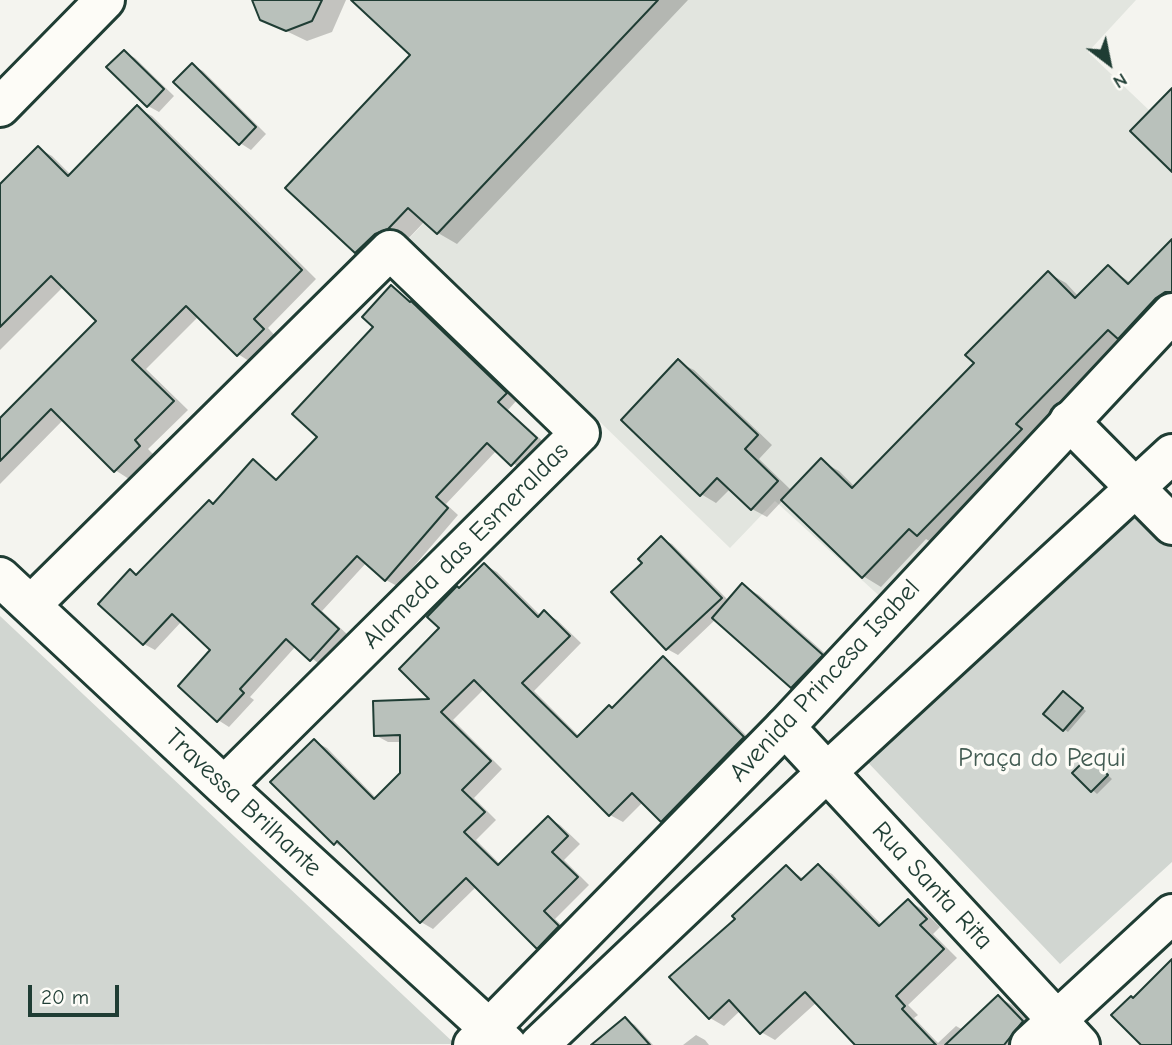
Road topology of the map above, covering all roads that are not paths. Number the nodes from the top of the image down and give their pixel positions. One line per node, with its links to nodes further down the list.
1 (105, 0): 2 (street)
2 (0, 107)
3 (1172, 313): 4 (street, Avenida Princesa Isabel)
4 (1069, 421): 6 (street); 10 (street, Avenida Princesa Isabel)
5 (1172, 454): 6 (street)
6 (1135, 486): 7 (street); 11 (street)
7 (1172, 525)
8 (0, 577): 9 (street, Travessa Brilhante)
9 (31, 605): 12 (street, Travessa Brilhante); 12 (street, Alameda das Esmeraldas)
10 (785, 727): 11 (street, Rua Santa Rita); 13 (street, Avenida Princesa Isabel)
11 (827, 772): 15 (street); 16 (street, Rua Santa Rita)
12 (224, 786): 17 (street, Travessa Brilhante)
13 (612, 903): 15 (street); 17 (street, Avenida Princesa Isabel)
14 (1172, 914): 16 (street)
15 (650, 939): 18 (street)
16 (1055, 1037)
17 (490, 1039)
18 (539, 1045)

